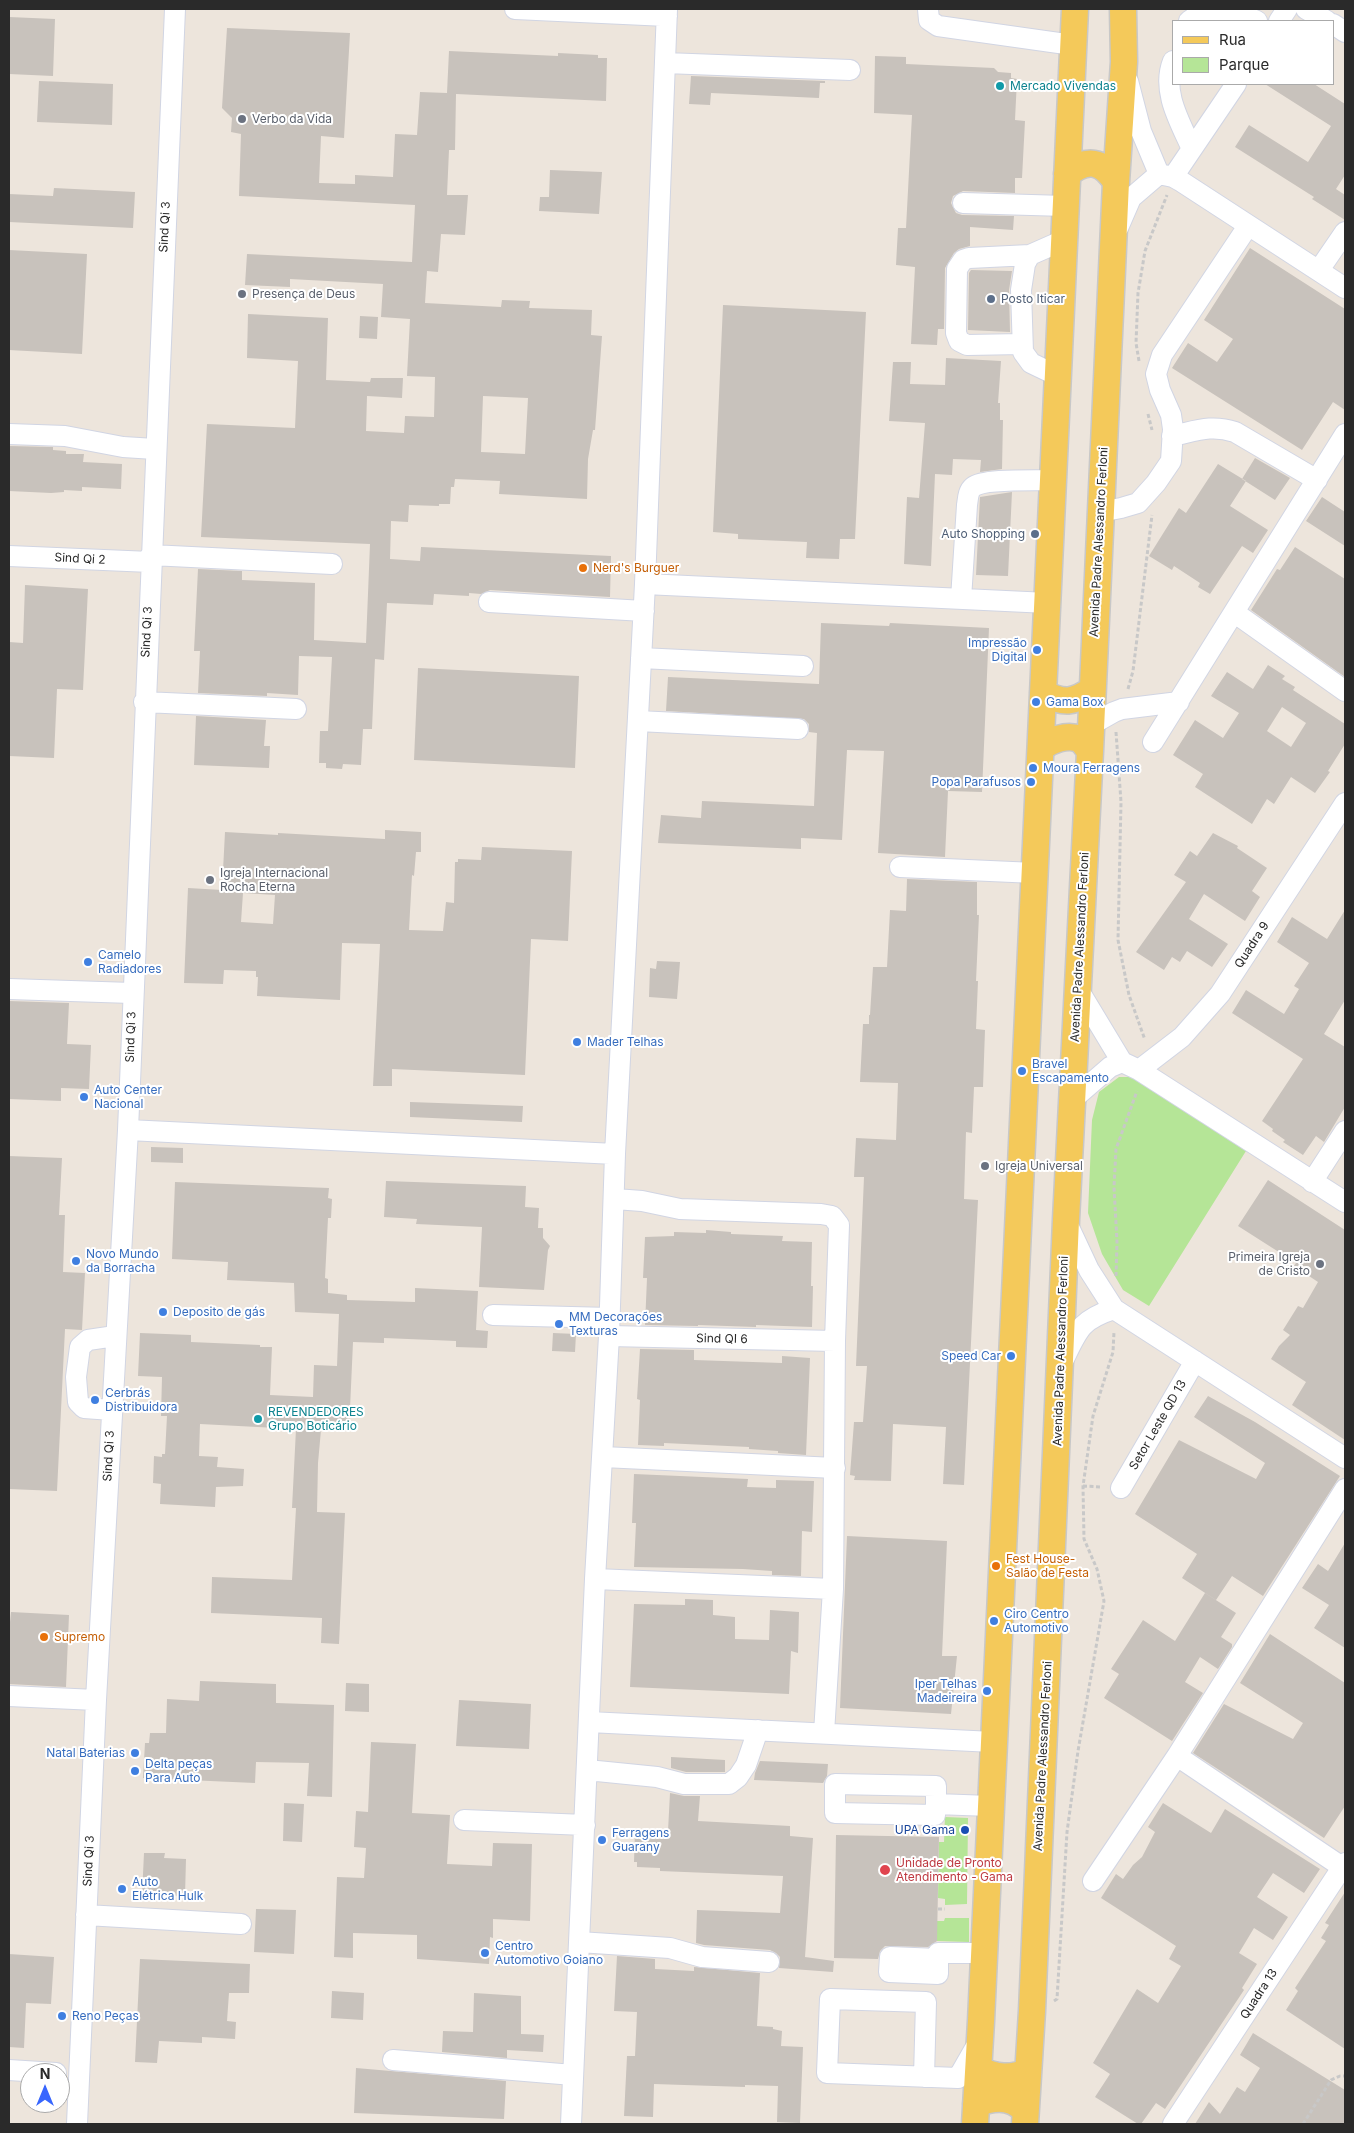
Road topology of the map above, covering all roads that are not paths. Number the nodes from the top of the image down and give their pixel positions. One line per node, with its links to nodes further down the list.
1 (175, 9): 39 (street, Sind Qi 3)
2 (515, 9): 8 (street)
3 (928, 9): 15 (street)
4 (1075, 9): 15 (main road)
5 (1123, 9): 16 (main road, Avenida Padre Alessandro Ferloni)
6 (1287, 9): 11 (street)
7 (1306, 9): 12 (street)
8 (667, 12): 17 (street)
9 (1190, 20): 10 (street)
10 (1255, 20)
11 (1279, 20)
12 (1325, 20)
13 (1334, 25): 14 (street)
14 (1345, 32)
15 (1073, 44): 22 (main road)
16 (1124, 62): 23 (street); 24 (main road, Avenida Padre Alessandro Ferloni)
17 (665, 63): 19 (street); 46 (street)
18 (1172, 68): 21 (street)
19 (850, 70)
20 (1235, 85): 21 (street)
21 (1192, 149): 23 (street)
22 (1067, 174): 24 (main road); 26 (main road)
23 (1166, 175): 27 (street); 30 (street)
24 (1116, 182): 30 (main road, Avenida Padre Alessandro Ferloni)
25 (963, 203): 26 (street)
26 (1065, 206): 29 (main road)
27 (1248, 226): 32 (street); 38 (street)
28 (1345, 232): 32 (street)
29 (1064, 240): 31 (street); 35 (main road)
30 (1113, 241): 42 (main road, Avenida Padre Alessandro Ferloni)
31 (1030, 255): 34 (street); 34 (street)
32 (1319, 270): 33 (street)
33 (1345, 288)
34 (1022, 344): 35 (street)
35 (1058, 376): 40 (main road)
36 (9, 434): 39 (street)
37 (1345, 434): 41 (street)
38 (1172, 436): 41 (street); 42 (street)
39 (155, 449): 44 (street, Sind Qi 3)
40 (1053, 480): 47 (street); 49 (main road)
41 (1317, 480): 51 (street)
42 (1100, 512): 54 (main road, Avenida Padre Alessandro Ferloni)
43 (9, 556): 44 (street, Sind Qi 2)
44 (151, 558): 45 (street, Sind Qi 2); 57 (street, Sind Qi 3)
45 (332, 564)
46 (645, 584): 47 (street); 50 (street)
47 (961, 599): 49 (street)
48 (488, 602): 50 (street)
49 (1048, 603): 56 (main road)
50 (644, 611): 52 (street)
51 (1235, 613): 55 (street); 58 (street)
52 (641, 658): 53 (street); 60 (street)
53 (803, 666)
54 (1092, 690): 56 (main road); 61 (main road, Avenida Padre Alessandro Ferloni)
55 (1345, 691)
56 (1043, 693): 64 (main road)
57 (144, 702): 59 (street); 71 (street, Sind Qi 3)
58 (1179, 702): 61 (street); 63 (street)
59 (296, 709)
60 (638, 721): 62 (street); 76 (street)
61 (1091, 725): 65 (main road, Avenida Padre Alessandro Ferloni)
62 (798, 729)
63 (1153, 742)
64 (1041, 748): 65 (main road); 68 (main road)
65 (1090, 751): 70 (main road, Avenida Padre Alessandro Ferloni)
66 (1345, 803): 72 (street, Quadra 9)
67 (900, 867): 68 (street)
68 (1035, 873): 101 (main road)
69 (9, 989): 71 (street)
70 (1078, 989): 72 (street); 73 (main road, Avenida Padre Alessandro Ferloni)
71 (132, 993): 74 (street, Sind Qi 3)
72 (1130, 1066): 73 (street, Quadra 9); 77 (street)
73 (1072, 1100): 80 (main road, Avenida Padre Alessandro Ferloni)
74 (128, 1130): 76 (street); 84 (street, Sind Qi 3)
75 (1345, 1131): 77 (street)
76 (615, 1154): 78 (street)
77 (1312, 1182): 79 (street)
78 (615, 1199): 83 (street); 85 (street)
79 (1345, 1202)
80 (1066, 1220): 81 (street); 87 (main road, Avenida Padre Alessandro Ferloni)
81 (1114, 1309): 86 (street); 87 (street)
82 (493, 1315): 83 (street, Sind QI 6)
83 (610, 1327): 85 (street, Sind QI 6); 89 (street)
84 (116, 1336): 88 (street, Sind Qi 3); 88 (street)
85 (835, 1341): 91 (street)
86 (1195, 1361): 90 (street); 92 (street, Setor Leste QD 13)
87 (1060, 1365): 120 (main road, Avenida Padre Alessandro Ferloni)
88 (112, 1410): 97 (street, Sind Qi 3)
89 (603, 1458): 91 (street); 94 (street)
90 (1345, 1458)
91 (835, 1468): 95 (street)
92 (1121, 1488)
93 (1345, 1489): 102 (street)
94 (595, 1579): 95 (street); 98 (street)
95 (833, 1589): 100 (street)
96 (9, 1696): 97 (street)
97 (96, 1700): 110 (street, Sind Qi 3)
98 (589, 1722): 99 (street); 103 (street)
99 (758, 1730): 100 (street); 103 (street)
100 (824, 1734): 101 (street)
101 (993, 1742): 105 (main road)
102 (1177, 1756): 108 (street); 109 (street)
103 (587, 1770): 107 (street)
104 (936, 1804): 104 (street); 105 (street)
105 (990, 1806): 113 (main road)
106 (464, 1820): 107 (street)
107 (584, 1824): 112 (street)
108 (1344, 1866): 128 (street, Quadra 13)
109 (1093, 1881)
110 (86, 1915): 111 (street); 118 (street, Sind Qi 3)
111 (241, 1924)
112 (579, 1942): 115 (street); 121 (street)
113 (984, 1953): 114 (street); 116 (main road)
114 (938, 1959)
115 (769, 1962)
116 (980, 2039): 119 (main road); 122 (street)
117 (392, 2060): 121 (street)
118 (70, 2065)
119 (979, 2070): 120 (main road); 124 (main road)
120 (1028, 2071): 125 (main road, Avenida Padre Alessandro Ferloni)
121 (573, 2075): 127 (street)
122 (924, 2077): 122 (street)
123 (70, 2080): 126 (street, Sind Qi 3)
124 (976, 2114): 125 (main road)
125 (1025, 2118)
126 (77, 2124)
127 (571, 2124)
128 (1174, 2124)

